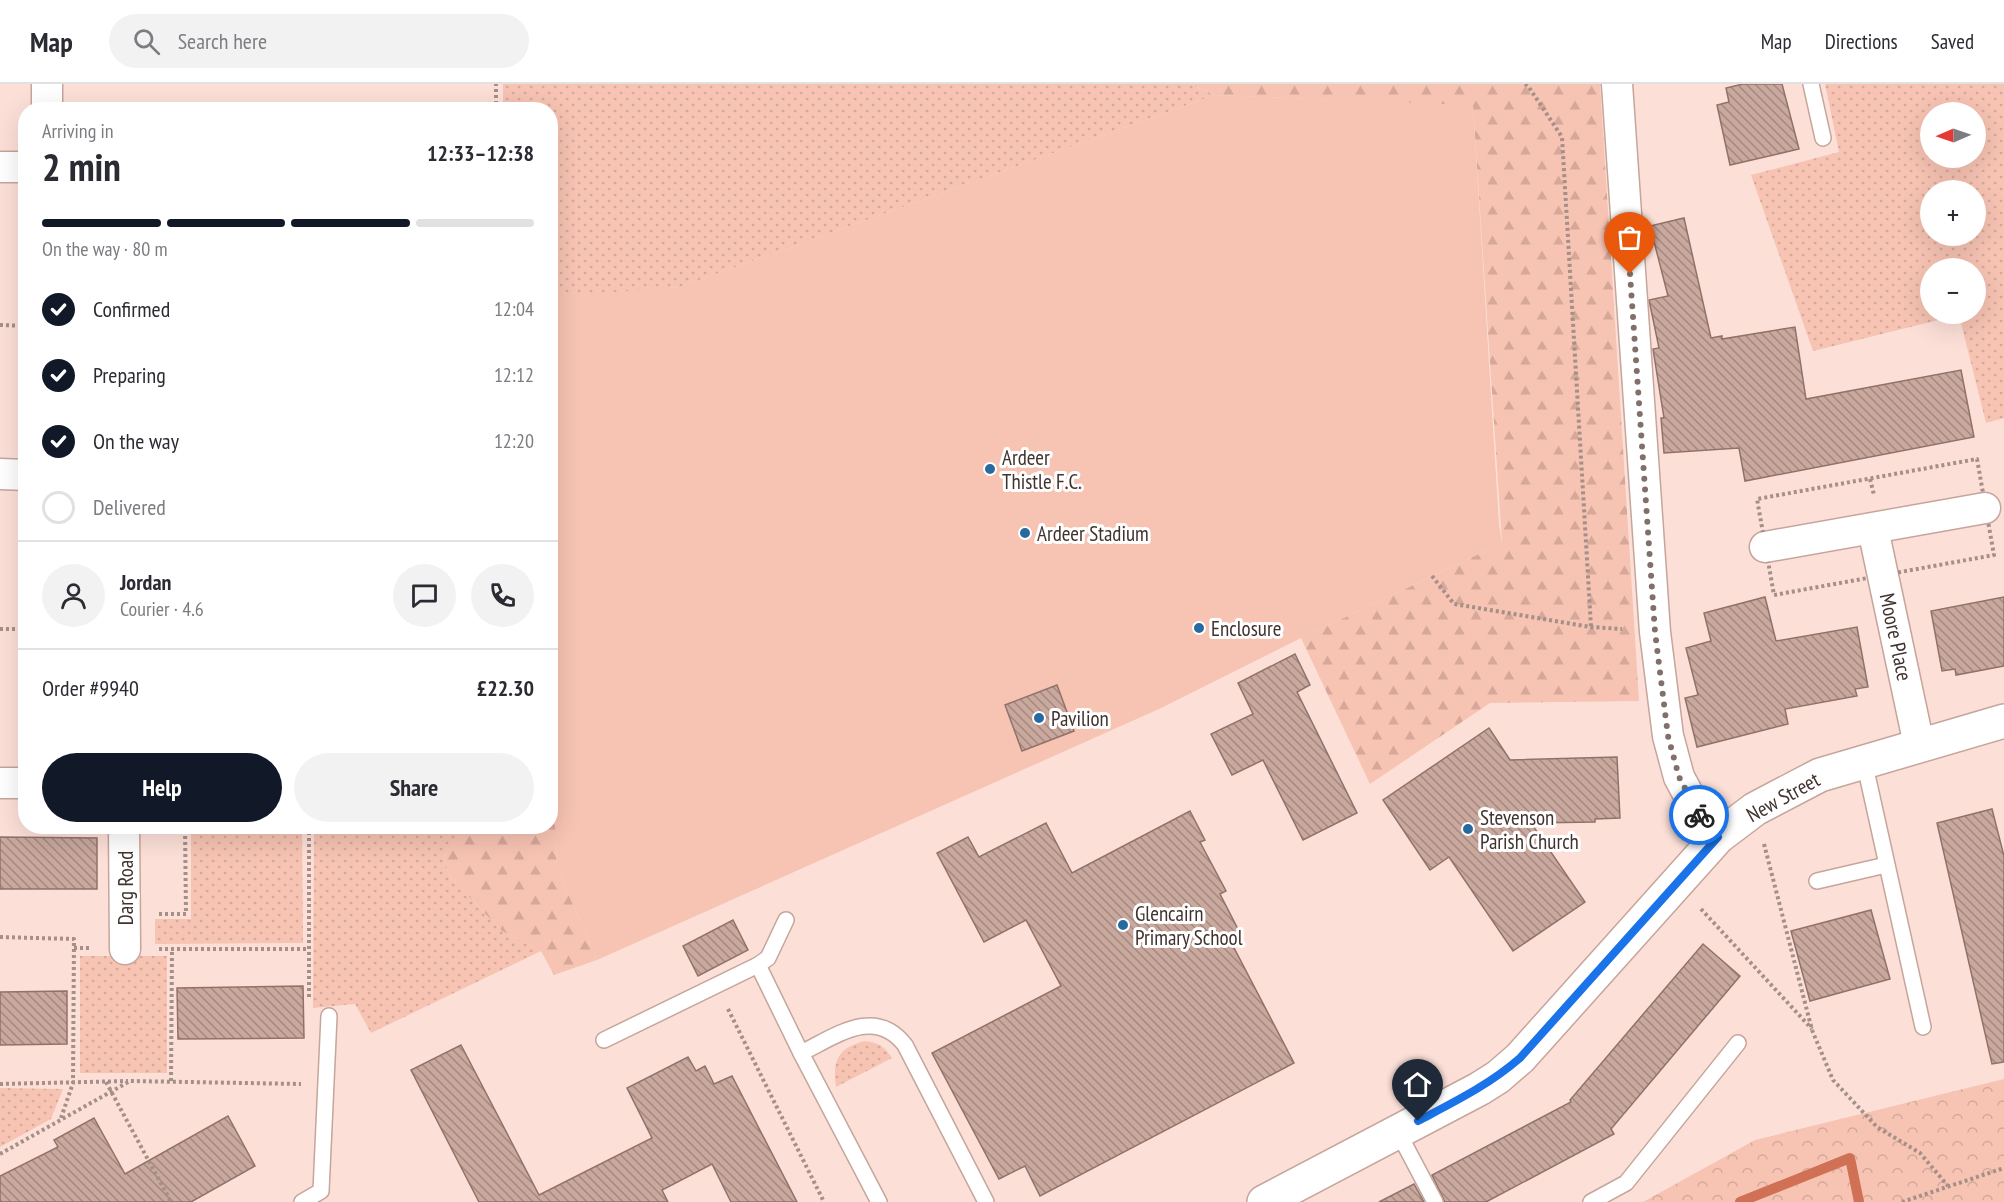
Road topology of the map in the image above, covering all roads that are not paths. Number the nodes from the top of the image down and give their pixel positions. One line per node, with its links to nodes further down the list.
1 (47, 84): 4 (street)
2 (1617, 84): 19 (street)
3 (1811, 84): 5 (lane)
4 (46, 102)
5 (1823, 138)
6 (0, 166): 7 (street)
7 (18, 167)
8 (0, 474): 9 (street)
9 (18, 475)
10 (1985, 508): 11 (street)
11 (1873, 529): 12 (street); 14 (street, Moore Place)
12 (1765, 548)
13 (2004, 721): 14 (street, New Street)
14 (1919, 745): 15 (street, New Street)
15 (1864, 761): 19 (street, New Street); 20 (lane)
16 (0, 783): 17 (street)
17 (18, 783)
18 (124, 834): 23 (street, Darg Road)
19 (1718, 837): 30 (street, New Street)
20 (1886, 865): 21 (lane); 26 (lane)
21 (1817, 881)
22 (786, 920): 24 (lane)
23 (125, 949)
24 (758, 965): 27 (lane); 29 (lane)
25 (329, 1016): 31 (lane)
26 (1923, 1027)
27 (604, 1040)
28 (1738, 1043): 36 (lane)
29 (801, 1053): 32 (lane); 33 (lane)
30 (1398, 1132): 34 (street, New Street); 35 (lane)
31 (302, 1202)
32 (879, 1202)
33 (987, 1202)
34 (1264, 1202)
35 (1435, 1202)
36 (1591, 1202)

